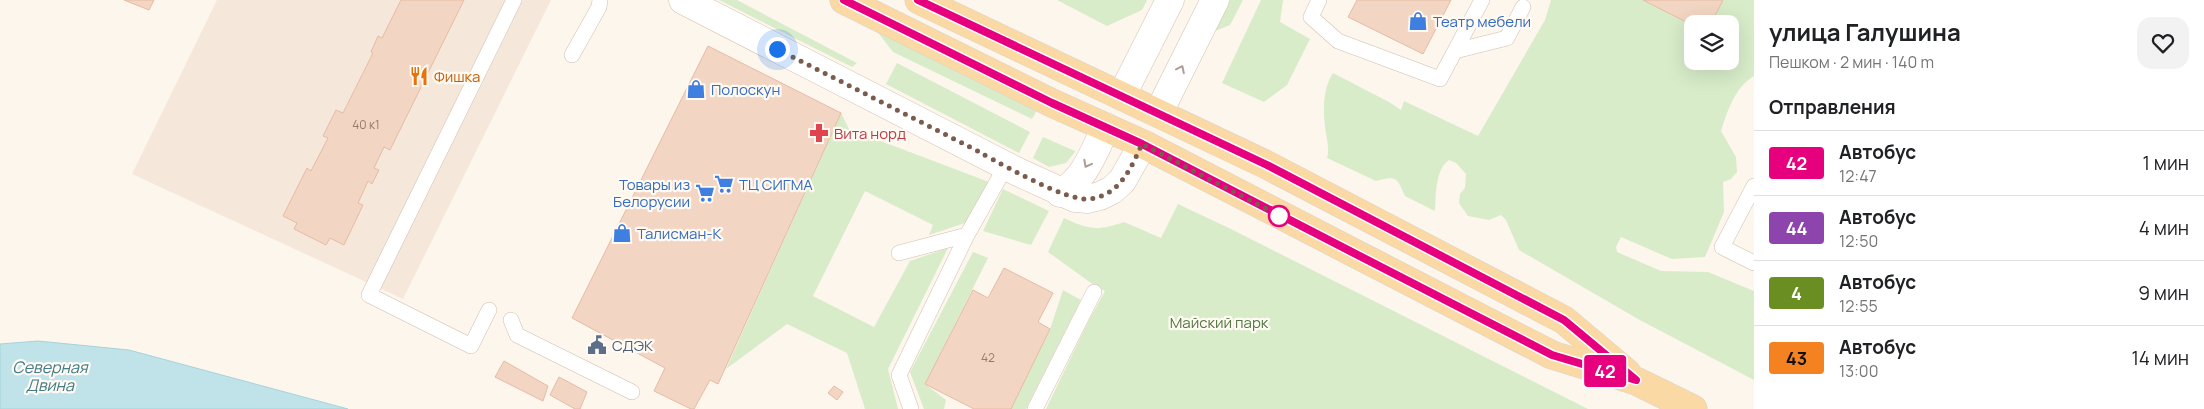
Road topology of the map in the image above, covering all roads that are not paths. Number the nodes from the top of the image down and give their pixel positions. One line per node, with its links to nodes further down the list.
1 (514, 0): 24 (lane)
2 (600, 0): 12 (lane)
3 (683, 0): 17 (main road)
4 (844, 0): 15 (main road)
5 (918, 0): 13 (main road)
6 (1170, 0): 13 (main road)
7 (1215, 0): 14 (main road, one-way to 7)
8 (1320, 0): 11 (lane)
9 (1482, 0): 11 (lane)
10 (1523, 7): 11 (lane)
11 (1455, 51)
12 (572, 55)
13 (1122, 95): 14 (main road); 15 (main road)
14 (1159, 112): 16 (main road); 26 (main road)
15 (1106, 127): 16 (main road); 19 (main road, one-way to 19)
16 (1142, 144): 19 (main road); 26 (main road)
17 (1006, 166): 19 (main road); 20 (lane)
18 (1754, 186): 22 (lane)
19 (1060, 192)
20 (968, 235): 21 (lane); 28 (lane)
21 (899, 253)
22 (1754, 263)
23 (1094, 292): 29 (lane)
24 (489, 310)
25 (511, 320): 27 (lane)
26 (1636, 380): 30 (main road)
27 (632, 392)
28 (911, 409)
29 (1035, 409)
30 (1693, 409)

